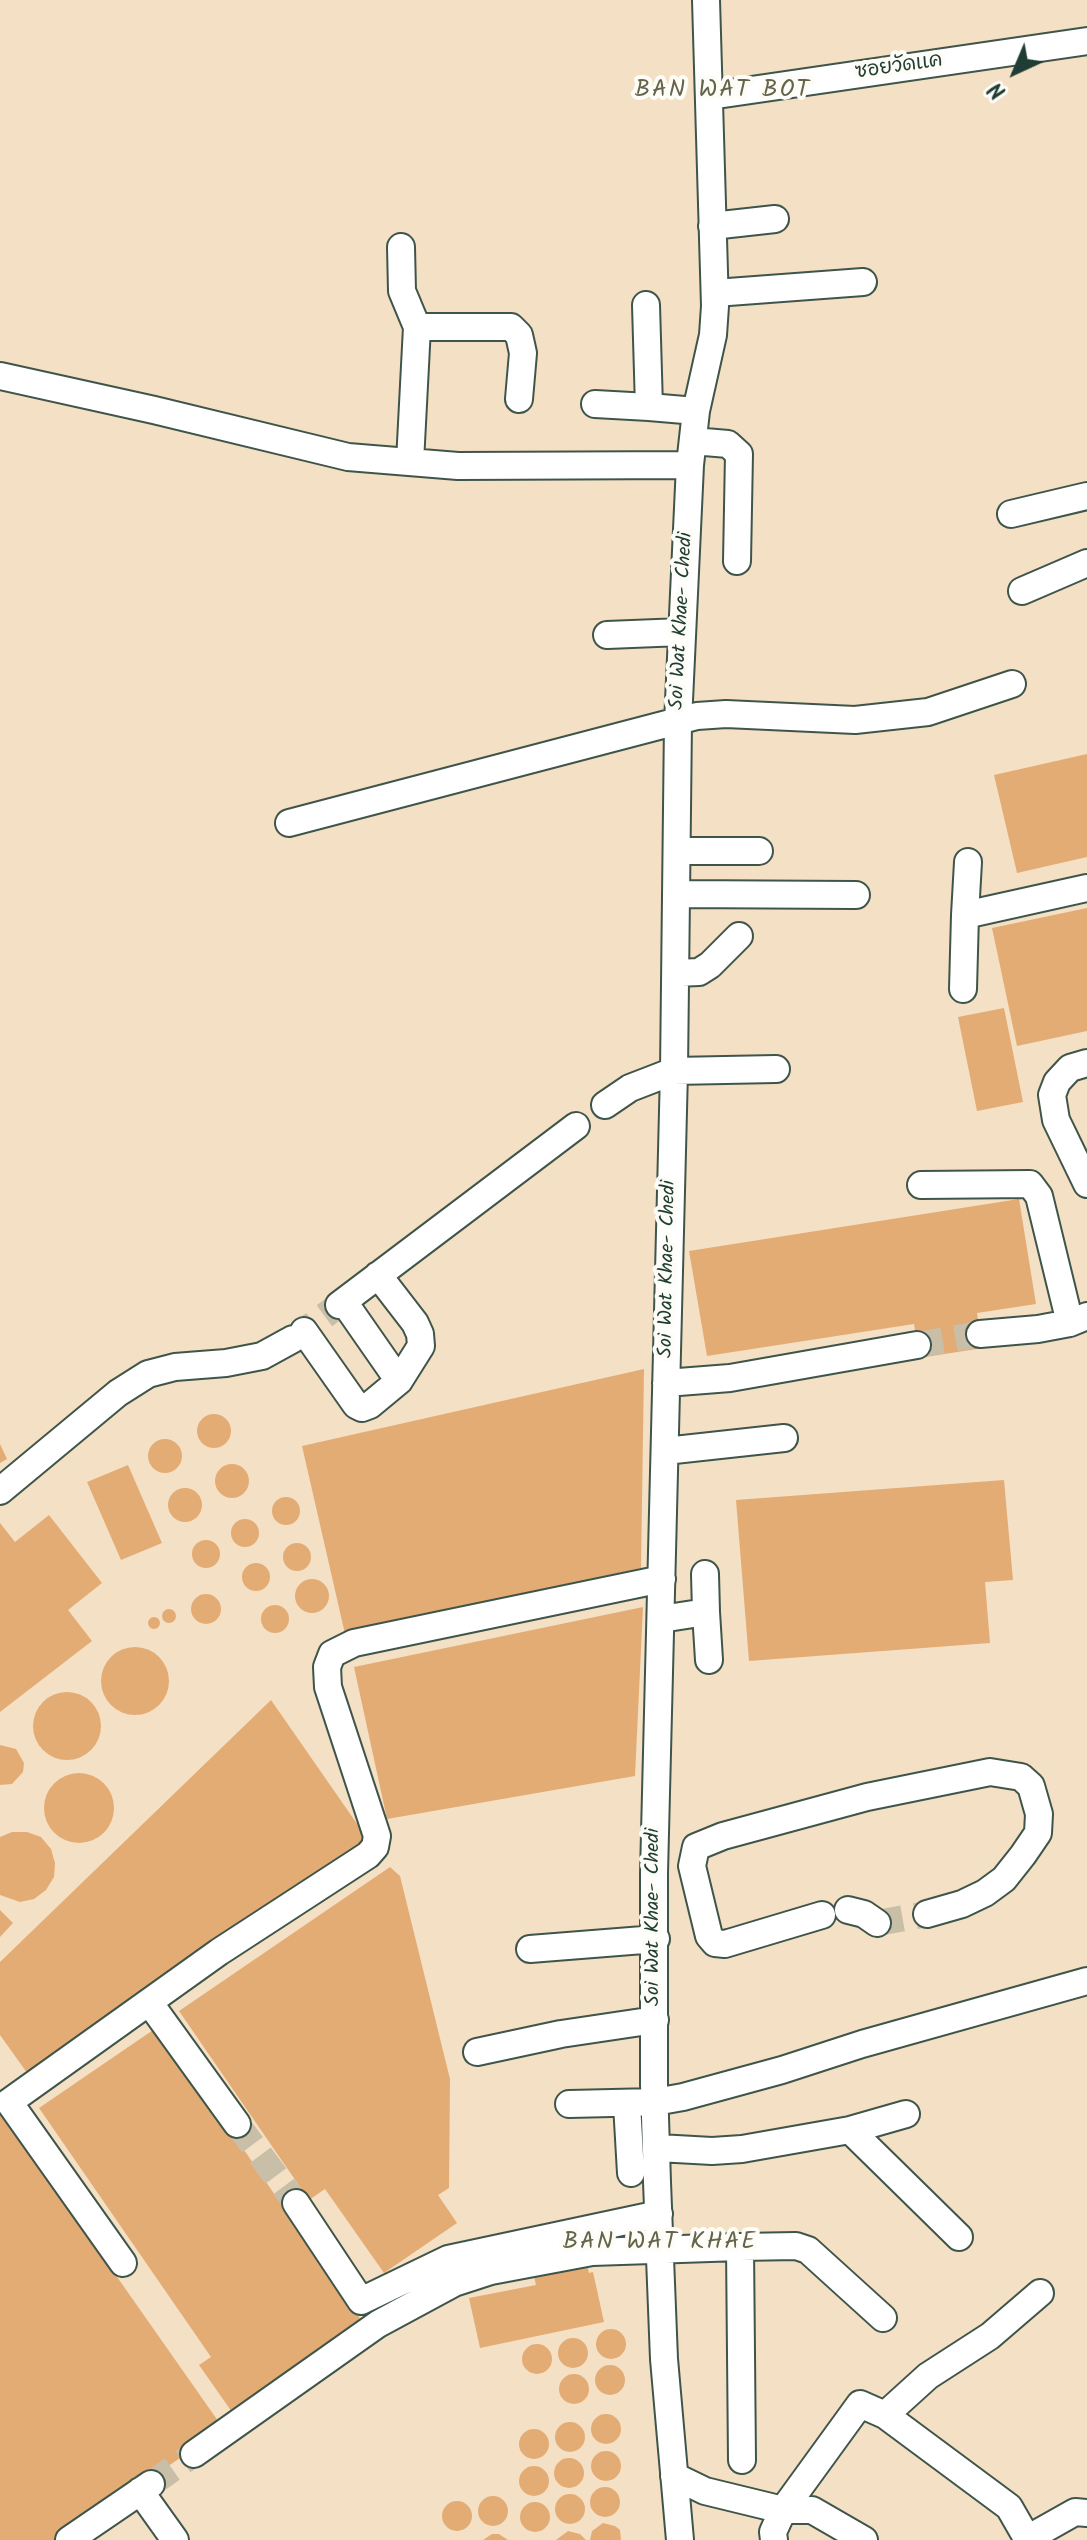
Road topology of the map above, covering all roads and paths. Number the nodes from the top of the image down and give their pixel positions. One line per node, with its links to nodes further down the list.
1 (706, 0): 3 (street, Soi Wat Khae- Chedi)
2 (1087, 41): 3 (street, ซอยวัดแค)
3 (710, 96): 5 (street, Soi Wat Khae- Chedi)
4 (775, 219): 5 (street)
5 (712, 226): 8 (street, Soi Wat Khae- Chedi)
6 (401, 247): 10 (street)
7 (863, 282): 8 (street)
8 (715, 293): 15 (street, Soi Wat Khae- Chedi)
9 (646, 305): 14 (street)
10 (417, 327): 12 (street); 17 (street)
11 (0, 376): 17 (street)
12 (519, 399)
13 (595, 404): 14 (street)
14 (649, 407): 15 (street)
15 (696, 411): 16 (street, Soi Wat Khae- Chedi)
16 (691, 453): 17 (street); 20 (street); 23 (street, Soi Wat Khae- Chedi)
17 (410, 462)
18 (1087, 496): 19 (street)
19 (1011, 514)
20 (737, 561)
21 (1087, 563): 22 (street)
22 (1022, 591)
23 (682, 632): 24 (street); 26 (street, Soi Wat Khae- Chedi)
24 (607, 635)
25 (1012, 684): 26 (street)
26 (678, 722): 27 (street); 28 (street, Soi Wat Khae- Chedi)
27 (289, 823)
28 (677, 851): 29 (street); 32 (street, Soi Wat Khae- Chedi)
29 (759, 851)
30 (968, 862): 34 (street)
31 (1087, 888): 34 (street)
32 (676, 894): 33 (street); 36 (street, Soi Wat Khae- Chedi)
33 (856, 895)
34 (965, 915): 37 (street)
35 (739, 936): 36 (street)
36 (676, 973): 40 (street, Soi Wat Khae- Chedi)
37 (963, 989)
38 (1087, 1063): 43 (street)
39 (776, 1069): 40 (street)
40 (674, 1071): 41 (street); 50 (street, Soi Wat Khae- Chedi)
41 (605, 1105)
42 (576, 1126): 45 (street)
43 (1087, 1184)
44 (921, 1185): 46 (street)
45 (378, 1275): 49 (street); 49 (street)
46 (1078, 1320): 47 (street)
47 (980, 1334)
48 (917, 1345): 50 (street)
49 (399, 1381): 53 (street)
50 (666, 1383): 52 (street, Soi Wat Khae- Chedi)
51 (784, 1438): 52 (street)
52 (665, 1451): 55 (street, Soi Wat Khae- Chedi)
53 (0, 1491)
54 (705, 1574): 56 (street)
55 (662, 1579): 57 (street, Soi Wat Khae- Chedi); 66 (street)
56 (706, 1612): 57 (street); 58 (street)
57 (661, 1619): 60 (street, Soi Wat Khae- Chedi)
58 (709, 1660)
59 (692, 1866): 60 (street); 61 (street); 62 (street)
60 (654, 1873): 63 (street, Soi Wat Khae- Chedi)
61 (927, 1914)
62 (877, 1923)
63 (656, 1939): 64 (street); 67 (street, Soi Wat Khae- Chedi)
64 (530, 1949)
65 (1087, 1981): 69 (street)
66 (149, 2002): 73 (street); 82 (street)
67 (655, 2020): 68 (street); 69 (street, Soi Wat Khae- Chedi)
68 (477, 2052)
69 (655, 2102): 71 (street); 75 (street, Soi Wat Khae- Chedi)
70 (569, 2104): 71 (street)
71 (627, 2104): 76 (street)
72 (906, 2114): 74 (street)
73 (237, 2124)
74 (850, 2130): 75 (street); 79 (street)
75 (658, 2148): 78 (street, Soi Wat Khae- Chedi)
76 (631, 2173)
77 (296, 2203): 78 (street)
78 (659, 2214): 81 (street, Soi Wat Khae- Chedi)
79 (959, 2237)
80 (740, 2247): 81 (street); 84 (street); 87 (street)
81 (660, 2251): 86 (street); 88 (street, Soi Wat Khae- Chedi)
82 (123, 2263)
83 (1040, 2293): 85 (street)
84 (883, 2318)
85 (885, 2415): 89 (street); 91 (street)
86 (194, 2454)
87 (742, 2460)
88 (674, 2476): 89 (street); 94 (street, Soi Wat Khae- Chedi)
89 (783, 2510): 95 (street); 96 (street)
90 (1087, 2513): 91 (street)
91 (1028, 2539)
92 (69, 2540): 93 (street)
93 (175, 2540)
94 (680, 2540)
95 (774, 2540)
96 (864, 2540)

